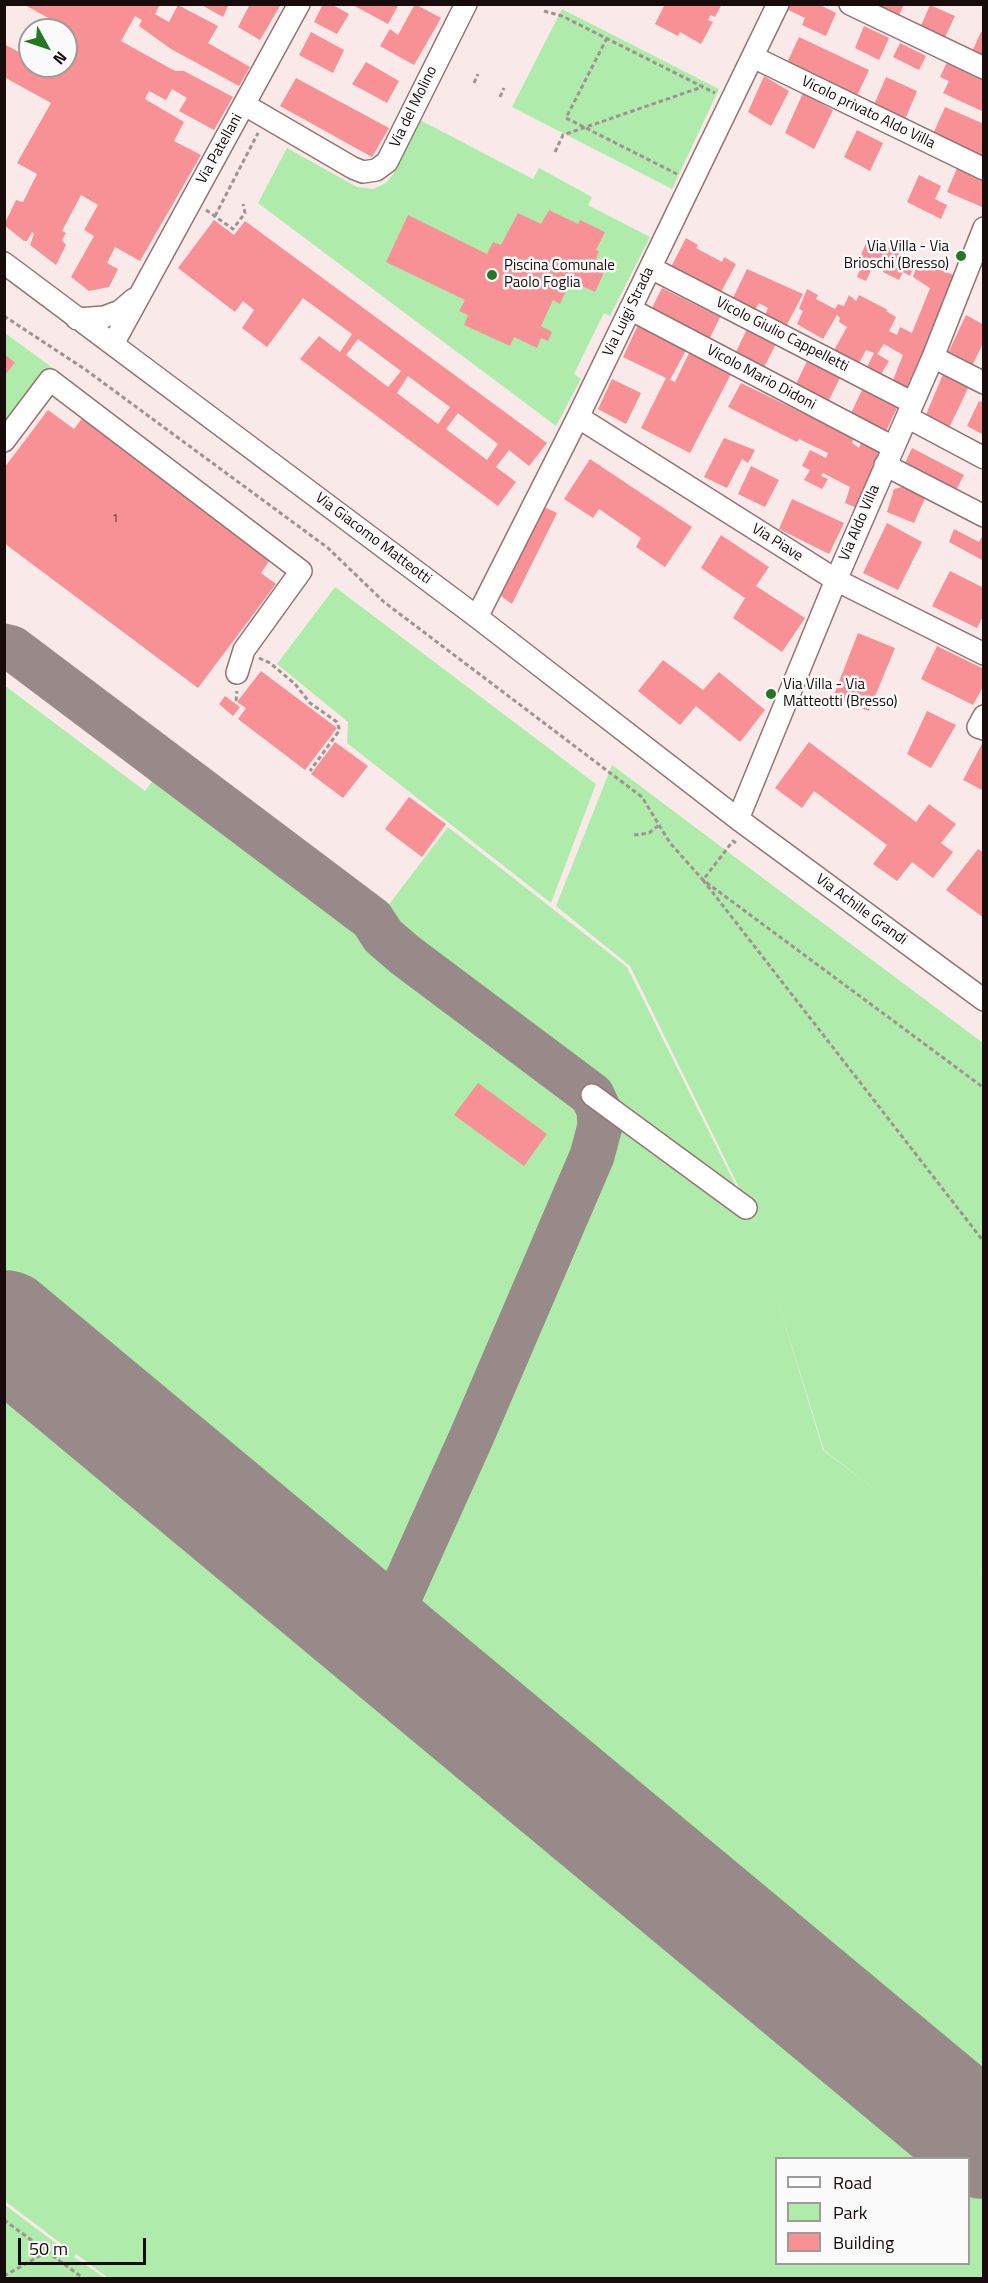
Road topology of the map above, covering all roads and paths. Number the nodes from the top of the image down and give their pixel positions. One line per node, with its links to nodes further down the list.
1 (299, 4): 15 (street, Via Patellani)
2 (466, 4): 15 (street, Via del Molino)
3 (778, 4): 7 (street, Via Luigi Strada)
4 (850, 4): 8 (street)
5 (544, 11): 6 (path)
6 (607, 38): 11 (path); 16 (path)
7 (753, 57): 14 (street, Via Luigi Strada); 19 (street, Vicolo privato Aldo Villa)
8 (984, 68)
9 (478, 74): 10 (path)
10 (474, 83)
11 (703, 87): 14 (path); 16 (path)
12 (504, 88): 13 (path)
13 (500, 97)
14 (731, 101): 20 (street, Via Luigi Strada)
15 (245, 105): 21 (street, Via Patellani)
16 (584, 127): 18 (path); 20 (path)
17 (268, 135): 23 (path)
18 (555, 152)
19 (984, 169)
20 (692, 181): 26 (street, Via Luigi Strada)
21 (192, 200): 23 (path); 27 (street, Via Patellani)
22 (243, 204): 23 (path)
23 (215, 216)
24 (983, 229): 32 (street, Via Aldo Villa)
25 (4, 263): 30 (street, Via Giacomo Matteotti)
26 (651, 268): 28 (street, Via Luigi Strada); 34 (street, Vicolo Giulio Cappelletti)
27 (141, 292): 30 (street, Via Patellani); 31 (street, Via Patellani)
28 (630, 309): 35 (street, Via Luigi Strada); 37 (street, Vicolo Mario Didoni)
29 (4, 316): 49 (path)
30 (77, 319): 31 (street, Via Giacomo Matteotti)
31 (112, 344): 41 (street, Via Giacomo Matteotti)
32 (933, 357): 33 (street); 34 (street, Via Aldo Villa)
33 (984, 383)
34 (910, 410): 37 (street, Via Aldo Villa); 38 (street, Vicolo Giulio Cappelletti)
35 (578, 417): 40 (street, Via Piave); 41 (street, Via Luigi Strada)
36 (4, 441): 42 (street)
37 (889, 456): 39 (street, Vicolo Mario Didoni); 40 (street, Via Aldo Villa)
38 (984, 458)
39 (984, 516)
40 (836, 580): 43 (street, Via Piave); 48 (street, Via Aldo Villa)
41 (477, 617): 48 (street, Via Giacomo Matteotti)
42 (244, 650): 44 (street); 47 (path)
43 (984, 654)
44 (237, 673)
45 (984, 716): 46 (street)
46 (984, 729)
47 (310, 771)
48 (738, 819): 53 (street, Via Achille Grandi)
49 (659, 825): 50 (path); 52 (path)
50 (634, 835)
51 (741, 846): 52 (path)
52 (703, 880): 54 (path); 57 (path)
53 (984, 1000)
54 (984, 1088)
55 (592, 1095): 56 (street)
56 (746, 1208)
57 (984, 1242)
58 (4, 2220): 59 (path)
59 (48, 2251): 60 (path); 61 (path)
60 (4, 2276)
61 (83, 2278)

